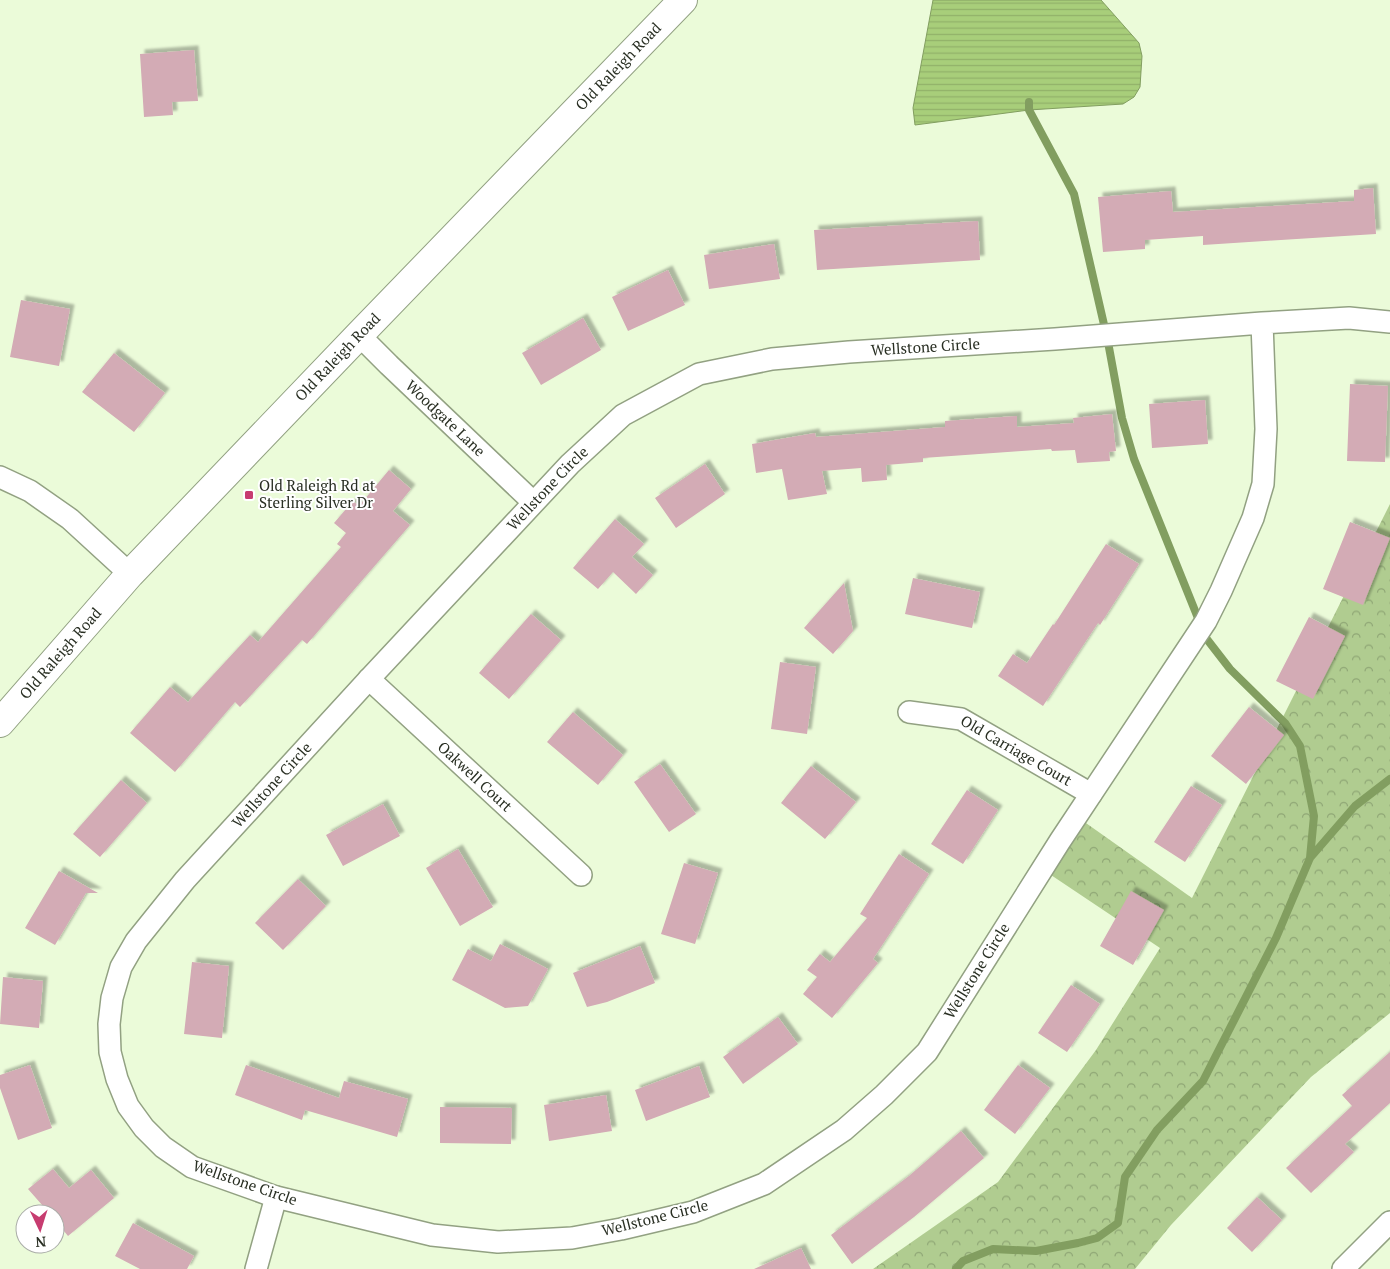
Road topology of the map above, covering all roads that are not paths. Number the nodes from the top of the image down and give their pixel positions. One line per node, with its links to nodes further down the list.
1 (683, 0): 4 (main road, Old Raleigh Road)
2 (1390, 322): 3 (street, Wellstone Circle)
3 (1262, 323): 6 (street, Wellstone Circle); 11 (street, Wellstone Circle)
4 (359, 335): 6 (street, Woodgate Lane); 7 (main road, Old Raleigh Road)
5 (0, 477): 7 (street)
6 (533, 502): 8 (street, Wellstone Circle)
7 (130, 574): 10 (main road, Old Raleigh Road)
8 (369, 678): 12 (street, Oakwell Court); 13 (street, Wellstone Circle)
9 (909, 712): 11 (street, Old Carriage Court)
10 (0, 724)
11 (1091, 794): 13 (street, Wellstone Circle)
12 (581, 875)
13 (276, 1197): 15 (street)
14 (1390, 1222): 16 (street)
15 (256, 1269)
16 (1344, 1269)

